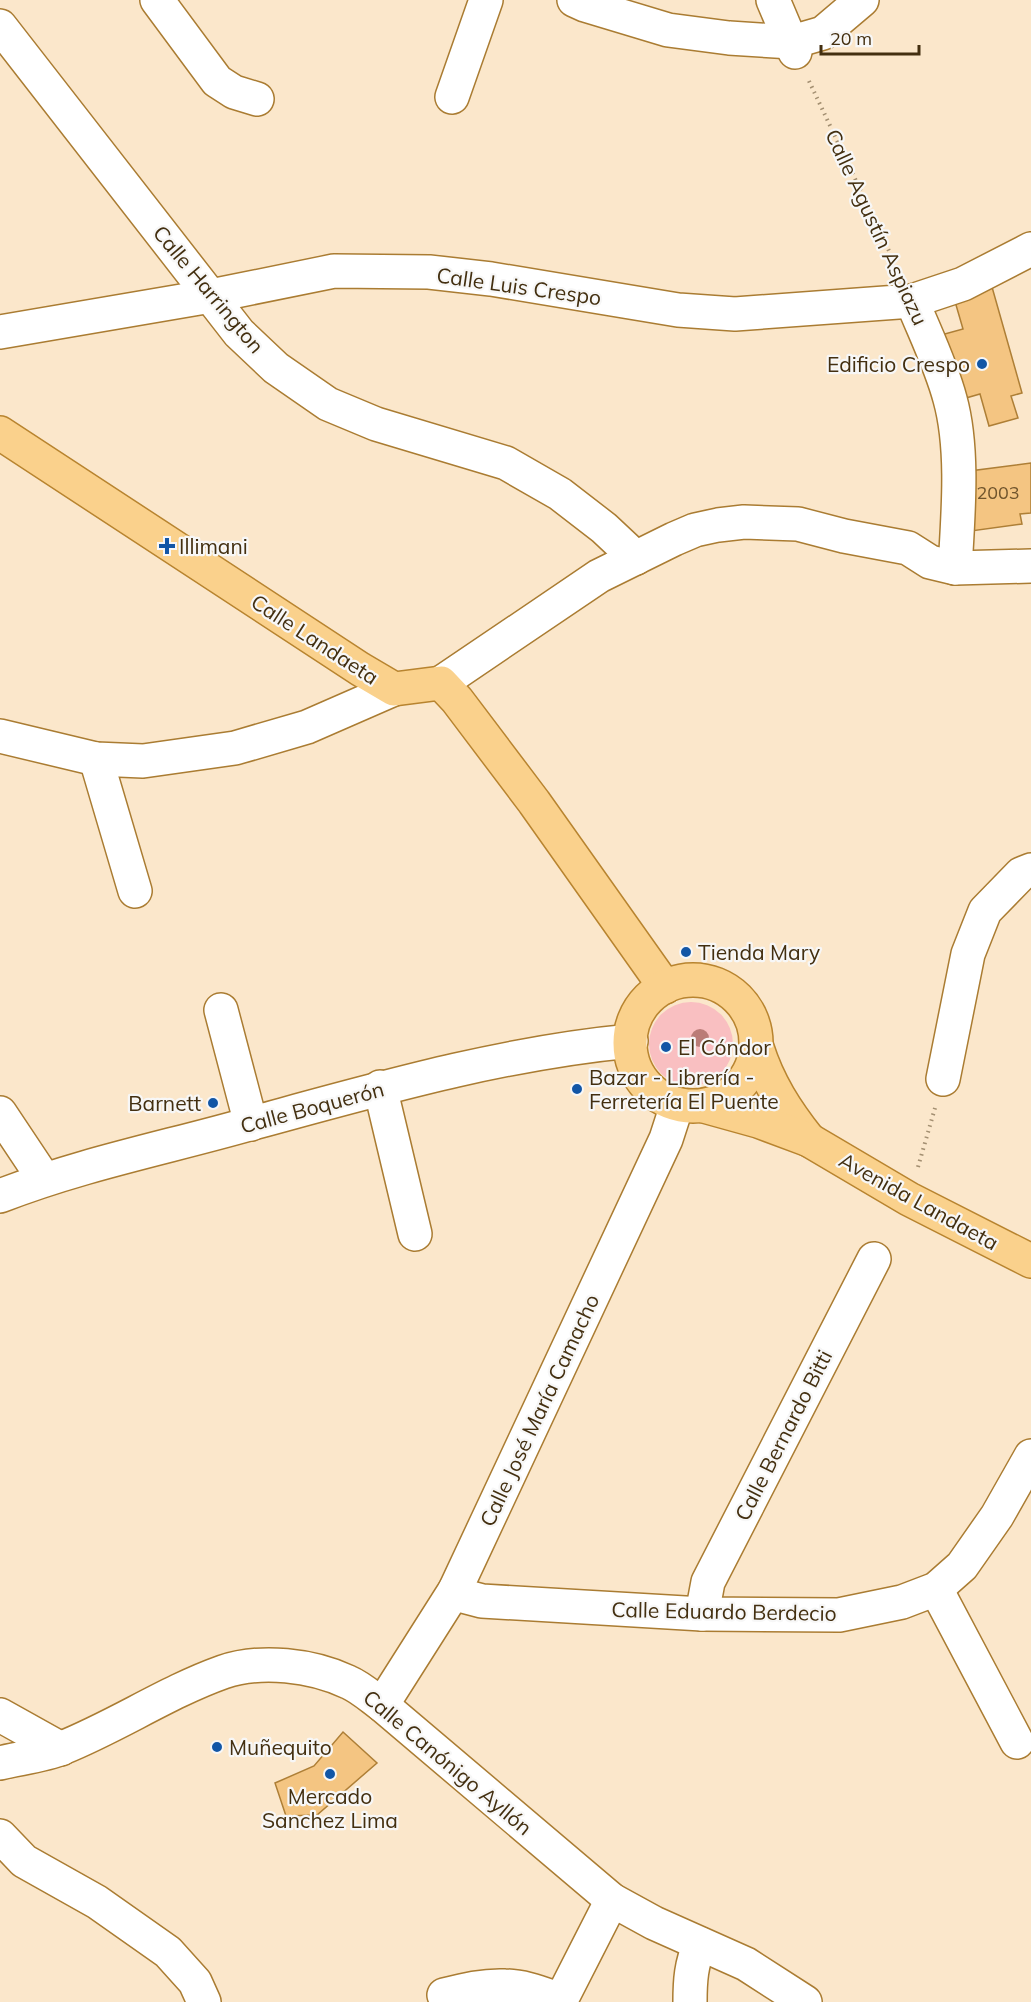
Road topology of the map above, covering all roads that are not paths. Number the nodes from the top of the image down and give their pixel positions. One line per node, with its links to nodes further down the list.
1 (158, 0): 9 (street)
2 (486, 0): 8 (street)
3 (574, 0): 7 (street)
4 (773, 0): 7 (street)
5 (862, 0): 7 (street)
6 (0, 26): 11 (street, Calle Harrington)
7 (794, 47)
8 (452, 97)
9 (257, 99)
10 (1031, 249): 12 (street, Calle Luis Crespo)
11 (211, 296): 12 (street, Calle Luis Crespo); 13 (street, Calle Luis Crespo); 15 (street, Calle Harrington)
12 (912, 301): 17 (street, Calle Agustín Aspiazu)
13 (0, 333)
14 (0, 434): 19 (main road, Calle Landaeta)
15 (636, 558): 17 (street); 18 (street)
16 (1031, 566): 17 (street)
17 (955, 568)
18 (441, 683): 19 (main road, Calle Landaeta); 24 (main road)
19 (394, 689): 21 (street)
20 (0, 736): 21 (street)
21 (96, 759): 23 (street)
22 (1031, 870): 28 (street)
23 (135, 891)
24 (665, 987): 26 (main road); 27 (main road)
25 (221, 1010): 32 (street)
26 (631, 1041): 29 (street, Calle Boquerón); 30 (main road)
27 (757, 1048): 30 (main road); 33 (main road, Avenida Landaeta)
28 (943, 1078)
29 (380, 1087): 32 (street, Calle Boquerón); 36 (street)
30 (691, 1105): 33 (main road, Avenida Landaeta); 41 (street, Calle José María Camacho)
31 (0, 1113): 34 (street)
32 (251, 1124): 34 (street, Calle Boquerón)
33 (809, 1140): 38 (main road, Avenida Landaeta)
34 (44, 1179): 35 (street, Calle Boquerón)
35 (0, 1196)
36 (415, 1234)
37 (874, 1259): 42 (street, Calle Bernardo Bitti)
38 (1031, 1261)
39 (1031, 1456): 40 (street, Calle Eduardo Berdecio)
40 (936, 1589): 42 (street, Calle Eduardo Berdecio); 45 (street)
41 (455, 1590): 42 (street, Calle Eduardo Berdecio); 43 (street, Calle José María Camacho)
42 (702, 1614)
43 (382, 1705): 46 (street, Calle Canónigo Ayllón); 49 (street, Calle Canónigo Ayllón)
44 (0, 1714): 46 (street)
45 (1017, 1742)
46 (61, 1749): 47 (street, Calle Canónigo Ayllón)
47 (0, 1763)
48 (0, 1836): 53 (street)
49 (612, 1900): 50 (street, Calle Canónigo Ayllón); 52 (street)
50 (700, 1944): 54 (street); 55 (street, Calle Canónigo Ayllón)
51 (444, 1995): 52 (street)
52 (561, 2001)
53 (204, 2002)
54 (690, 2002)
55 (805, 2002)

